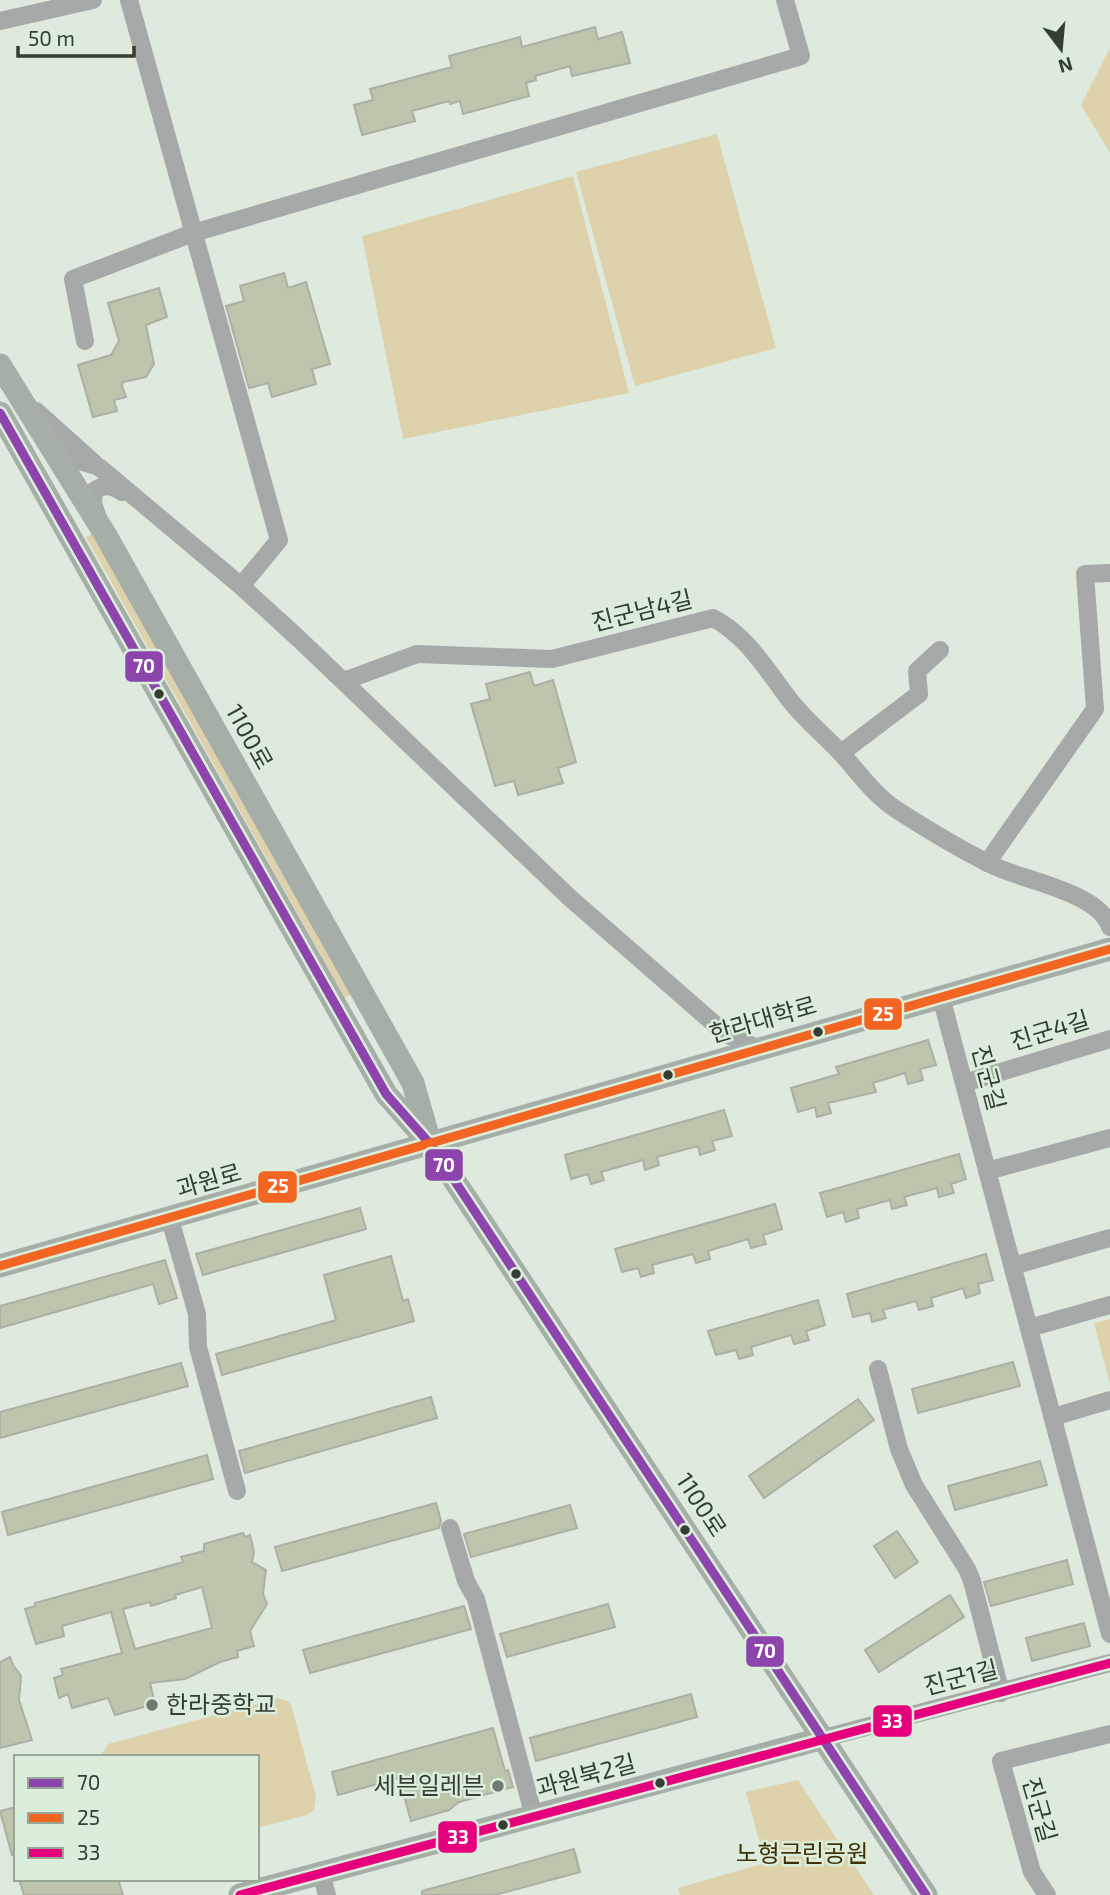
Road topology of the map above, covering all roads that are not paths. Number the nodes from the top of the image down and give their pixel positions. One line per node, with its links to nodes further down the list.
1 (93, 0): 4 (street)
2 (129, 0): 5 (street)
3 (785, 0): 5 (street)
4 (0, 21)
5 (193, 233): 6 (street); 16 (street)
6 (85, 341)
7 (0, 365): 8 (main road, 1100로)
8 (18, 393): 10 (main road, 1100로); 11 (street)
9 (0, 413): 12 (main road, 1100로)
10 (58, 459): 11 (street); 12 (main road); 14 (main road, 1100로)
11 (99, 467): 13 (street)
12 (34, 473): 28 (main road, 1100로)
13 (146, 507): 14 (street); 16 (street)
14 (104, 534): 28 (main road, 1100로)
15 (1110, 573): 20 (street)
16 (241, 586): 18 (street)
17 (940, 650): 19 (street)
18 (344, 681): 19 (street, 진군남4길); 25 (street)
19 (841, 753): 20 (street, 진군남4길)
20 (988, 863): 21 (street, 진군남4길)
21 (1110, 927)
22 (1110, 949): 23 (main road, 한라대학로)
23 (941, 997): 25 (main road, 한라대학로); 26 (street, 진군길)
24 (1110, 1039): 26 (street, 진군4길)
25 (759, 1049): 28 (main road, 한라대학로)
26 (964, 1083): 29 (street, 진군길)
27 (1110, 1138): 29 (street)
28 (431, 1145): 30 (main road, 과원로); 46 (main road, 1100로)
29 (988, 1171): 33 (street, 진군길)
30 (170, 1219): 32 (main road, 과원로); 39 (street)
31 (1110, 1238): 33 (street)
32 (0, 1266)
33 (1013, 1266): 35 (street, 진군길)
34 (1110, 1306): 35 (street)
35 (1029, 1328): 38 (street, 진군길)
36 (878, 1369): 44 (street)
37 (1110, 1401): 38 (street)
38 (1053, 1417): 41 (street, 진군길)
39 (237, 1490)
40 (450, 1528): 47 (street)
41 (1106, 1598): 42 (street, 진군길)
42 (1110, 1634)
43 (1110, 1663): 44 (street, 진군1길)
44 (1001, 1693): 46 (street, 진군1길)
45 (1110, 1734): 51 (street, 진군길)
46 (824, 1738): 47 (main road, 과원북2길); 50 (main road, 1100로)
47 (534, 1817): 48 (main road, 과원북2길)
48 (324, 1884): 49 (main road, 과원북2길)
49 (240, 1895)
50 (926, 1895)
51 (1047, 1895)

